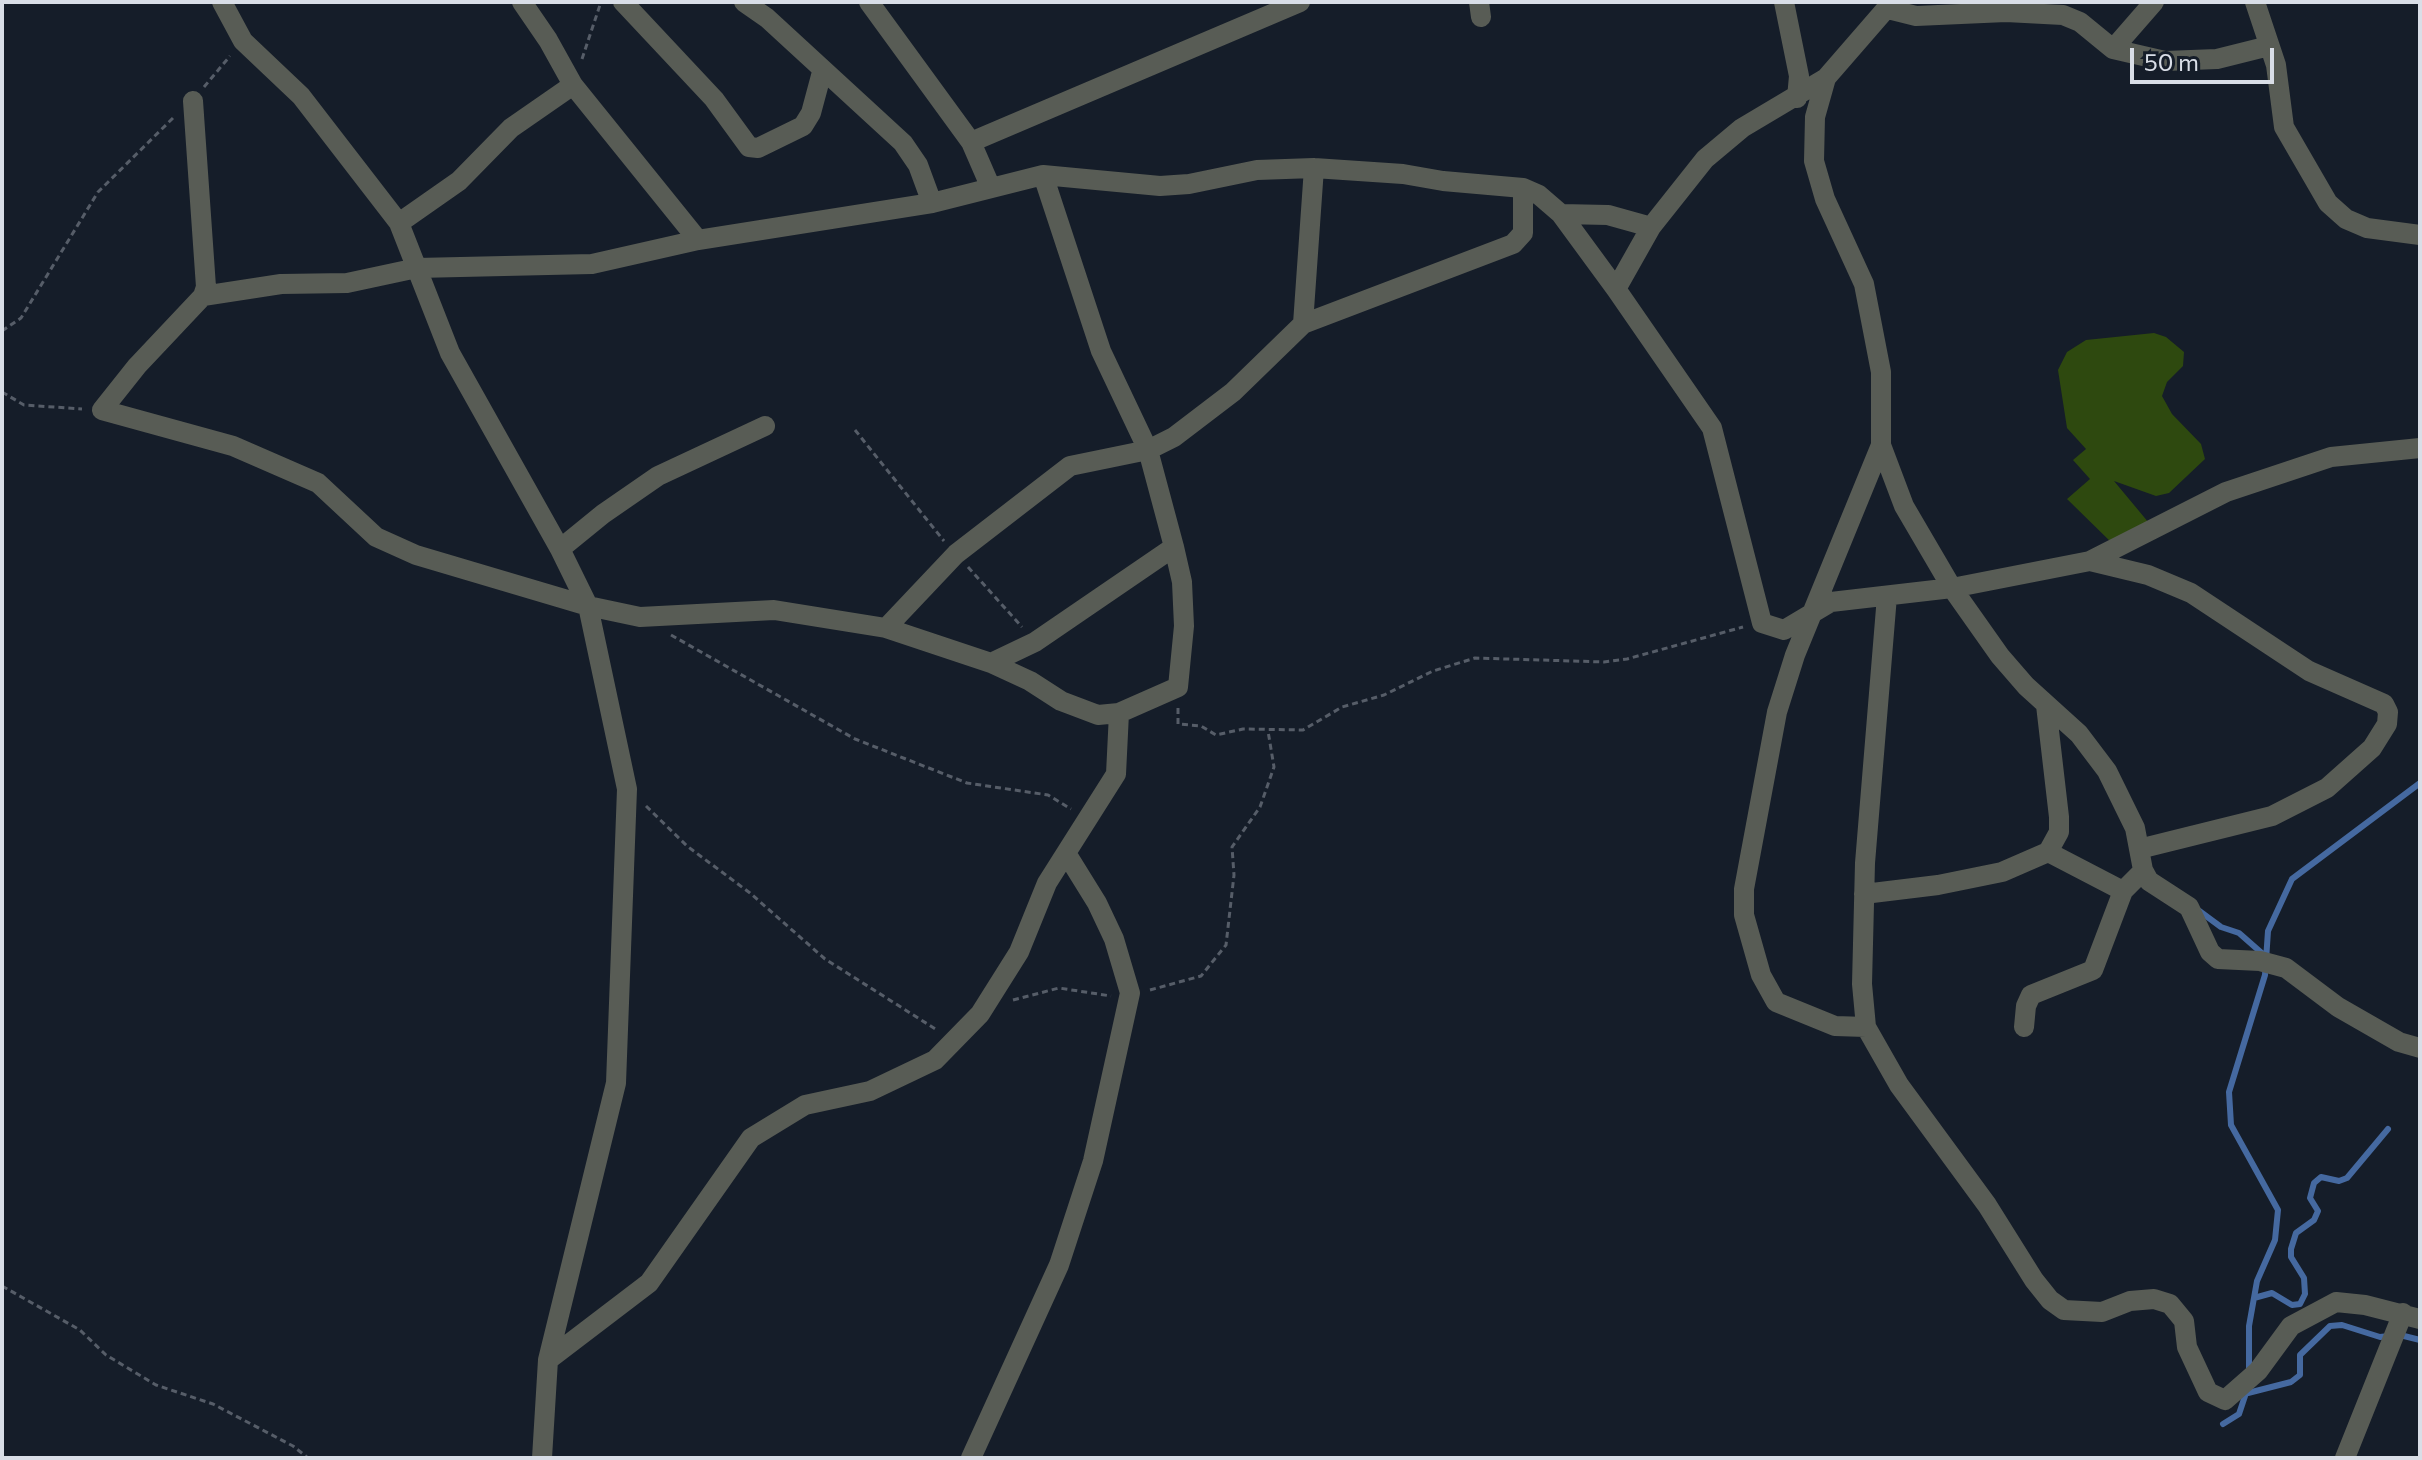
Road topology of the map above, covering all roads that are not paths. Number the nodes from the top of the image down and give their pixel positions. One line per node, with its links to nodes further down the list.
1 (222, 2): 25 (street)
2 (522, 2): 15 (street)
3 (623, 2): 13 (street)
4 (744, 2): 13 (street)
5 (869, 2): 18 (street)
6 (1300, 2): 18 (street)
7 (1784, 2): 16 (street)
8 (2154, 2): 12 (street)
9 (2255, 2): 11 (street)
10 (1890, 6): 12 (street); 14 (street)
11 (2269, 46): 12 (street); 27 (street)
12 (2113, 49)
13 (822, 72): 23 (street)
14 (1826, 78): 16 (street); 34 (street)
15 (573, 85): 25 (street); 28 (street)
16 (1797, 98): 26 (street)
17 (193, 101): 31 (street)
18 (971, 142): 21 (street)
19 (1314, 168): 20 (street); 22 (street); 32 (street)
20 (1043, 175): 21 (street); 36 (street)
21 (991, 188): 23 (street)
22 (1523, 188): 24 (street); 32 (street)
23 (932, 203): 28 (street)
24 (1561, 214): 26 (street); 30 (street)
25 (399, 223): 29 (street)
26 (1651, 227): 30 (street)
27 (2420, 235)
28 (698, 240): 29 (street)
29 (417, 268): 31 (street); 38 (street)
30 (1616, 289): 43 (street)
31 (203, 296): 42 (street)
32 (1303, 324): 36 (street)
33 (765, 426): 38 (street)
34 (1881, 445): 40 (street); 43 (street)
35 (2420, 448): 39 (street)
36 (1148, 450): 37 (street); 44 (street)
37 (1174, 547): 45 (street); 47 (street)
38 (560, 549): 42 (street)
39 (2090, 561): 40 (street); 48 (street)
40 (1952, 588): 41 (street); 46 (street)
41 (1887, 596): 43 (street); 53 (street)
42 (588, 606): 44 (street); 58 (street)
43 (1814, 609): 54 (street)
44 (886, 628): 45 (street)
45 (991, 663): 47 (street)
46 (2046, 705): 48 (street); 49 (street)
47 (1119, 713): 50 (street)
48 (2139, 849): 51 (street)
49 (2048, 852): 52 (street); 53 (street)
50 (1066, 853): 58 (street); 60 (street)
51 (2143, 871): 52 (street); 56 (street)
52 (2123, 891): 55 (street)
53 (1864, 894): 54 (street)
54 (1866, 1027): 57 (street)
55 (2024, 1027)
56 (2420, 1048)
57 (2411, 1316): 61 (street)
58 (548, 1360): 59 (street)
59 (542, 1458)
60 (971, 1458)
61 (2345, 1458)

